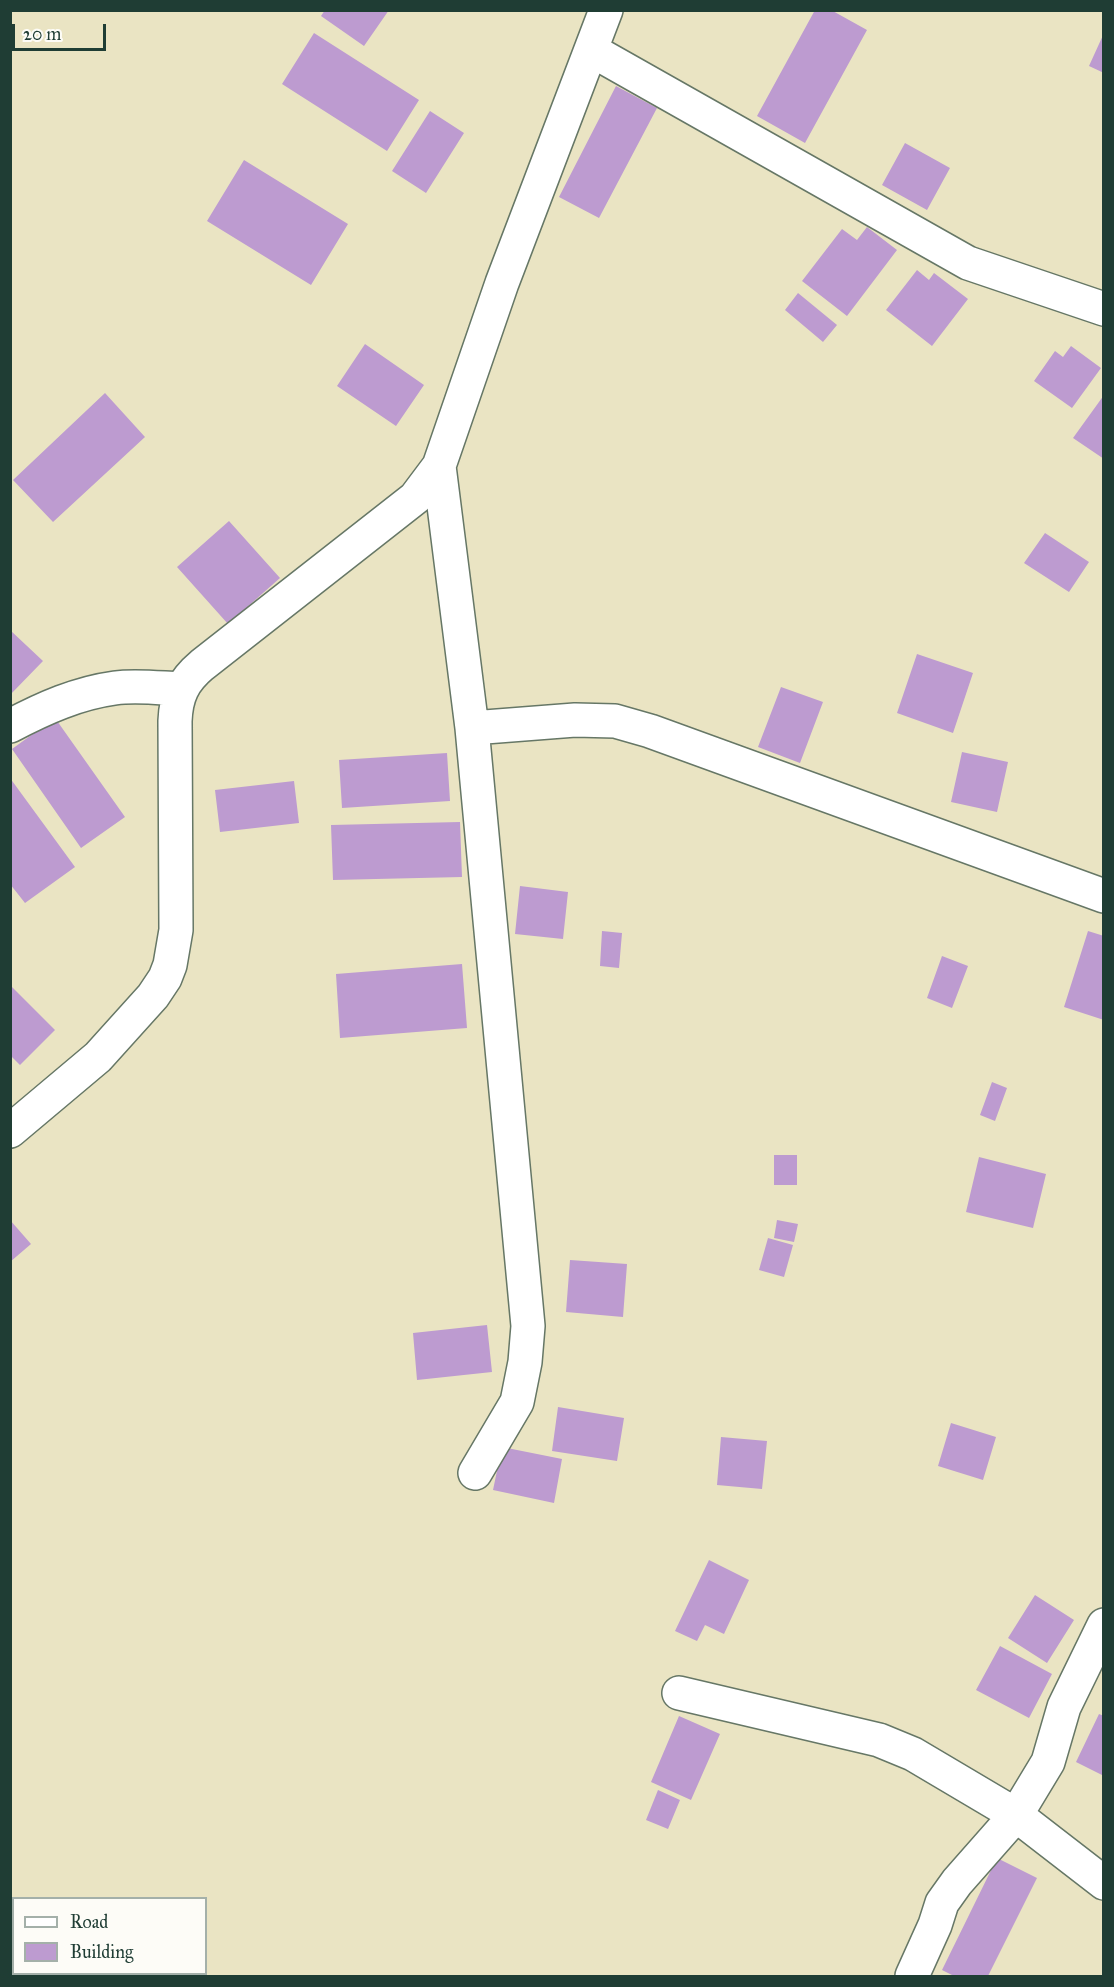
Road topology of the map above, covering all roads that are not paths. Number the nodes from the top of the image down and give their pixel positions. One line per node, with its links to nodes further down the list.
1 (606, 10): 2 (street)
2 (591, 50): 3 (street); 4 (street)
3 (1104, 309)
4 (439, 466): 5 (street); 7 (street)
5 (180, 689): 6 (street); 9 (street)
6 (10, 726)
7 (472, 728): 8 (street); 10 (street)
8 (1104, 896)
9 (10, 1131)
10 (476, 1473)
11 (1104, 1625): 13 (street)
12 (679, 1693): 13 (street)
13 (1016, 1815): 14 (street); 15 (street)
14 (1104, 1883)
15 (912, 1977)

